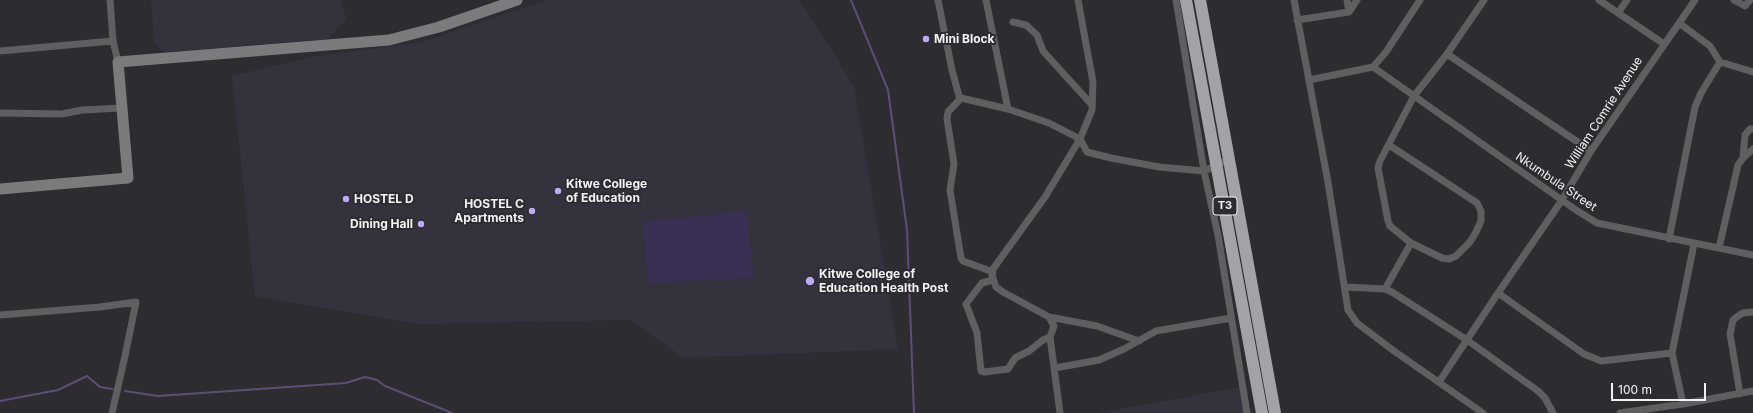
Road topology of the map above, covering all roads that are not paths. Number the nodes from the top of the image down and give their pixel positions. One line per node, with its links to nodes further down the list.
1 (110, 0): 24 (street)
2 (517, 0): 28 (street)
3 (938, 0): 34 (street)
4 (986, 0): 37 (street)
5 (1078, 0): 35 (street)
6 (1176, 0): 47 (street)
7 (1186, 0): 46 (highway, T3)
8 (1200, 0): 45 (highway, T3)
9 (1294, 0): 21 (street)
10 (1347, 0): 19 (street)
11 (1357, 0): 19 (street)
12 (1420, 0): 30 (street)
13 (1484, 0): 27 (street)
14 (1599, 0): 20 (street)
15 (1627, 0): 20 (street)
16 (1695, 0): 23 (street, William Comrie Avenue)
17 (1734, 0): 18 (street)
18 (1750, 0)
19 (1349, 12): 21 (street)
20 (1618, 13): 25 (street)
21 (1297, 20): 32 (street)
22 (1013, 22): 35 (street)
23 (1679, 23): 25 (street, William Comrie Avenue); 29 (street)
24 (113, 41): 26 (street); 28 (street)
25 (1664, 44): 43 (street, William Comrie Avenue)
26 (0, 51)
27 (1447, 54): 33 (street); 43 (street)
28 (118, 62): 36 (street)
29 (1720, 62): 31 (street); 50 (street)
30 (1373, 67): 32 (street); 33 (street, Nkumbula Street)
31 (1753, 72)
32 (1309, 80): 57 (street)
33 (1414, 96): 41 (street); 49 (street, Nkumbula Street)
34 (961, 98): 37 (street); 55 (street)
35 (1092, 105): 40 (street)
36 (122, 108): 38 (street); 48 (street)
37 (1008, 109): 40 (street)
38 (0, 113)
39 (1753, 129): 44 (street)
40 (1080, 139): 47 (street); 55 (street)
41 (1389, 145): 51 (street); 51 (street)
42 (1753, 149): 44 (street)
43 (1591, 151): 49 (street, William Comrie Avenue)
44 (1743, 158): 53 (street)
45 (1230, 159): 46 (street); 77 (highway, T3)
46 (1217, 166): 47 (street); 76 (highway, T3)
47 (1204, 172): 63 (street)
48 (0, 189)
49 (1562, 200): 50 (street, Nkumbula Street); 59 (street, William Comrie Avenue)
50 (1669, 238): 52 (street, Nkumbula Street)
51 (1411, 243): 58 (street)
52 (1694, 244): 53 (street, Nkumbula Street); 67 (street)
53 (1718, 248): 54 (street, Nkumbula Street)
54 (1753, 256)
55 (993, 272): 56 (street)
56 (993, 280): 62 (street); 64 (street)
57 (1345, 287): 58 (street); 69 (street)
58 (1385, 289): 65 (street)
59 (1498, 293): 65 (street, William Comrie Avenue); 67 (street)
60 (1753, 312): 71 (street)
61 (0, 314): 73 (street)
62 (1049, 318): 64 (street); 66 (street)
63 (1231, 318): 66 (street); 75 (street)
64 (1050, 337): 68 (street)
65 (1467, 340): 69 (street, William Comrie Avenue); 79 (street)
66 (1139, 341): 68 (street)
67 (1672, 353): 72 (street)
68 (1055, 368): 74 (street)
69 (1439, 382): 78 (street)
70 (1753, 391): 71 (street)
71 (1740, 394): 72 (street)
72 (1683, 404): 80 (street)
73 (112, 413)
74 (1060, 413)
75 (1247, 413)
76 (1262, 413)
77 (1275, 413)
78 (1483, 413)
79 (1553, 413)
80 (1620, 413)

